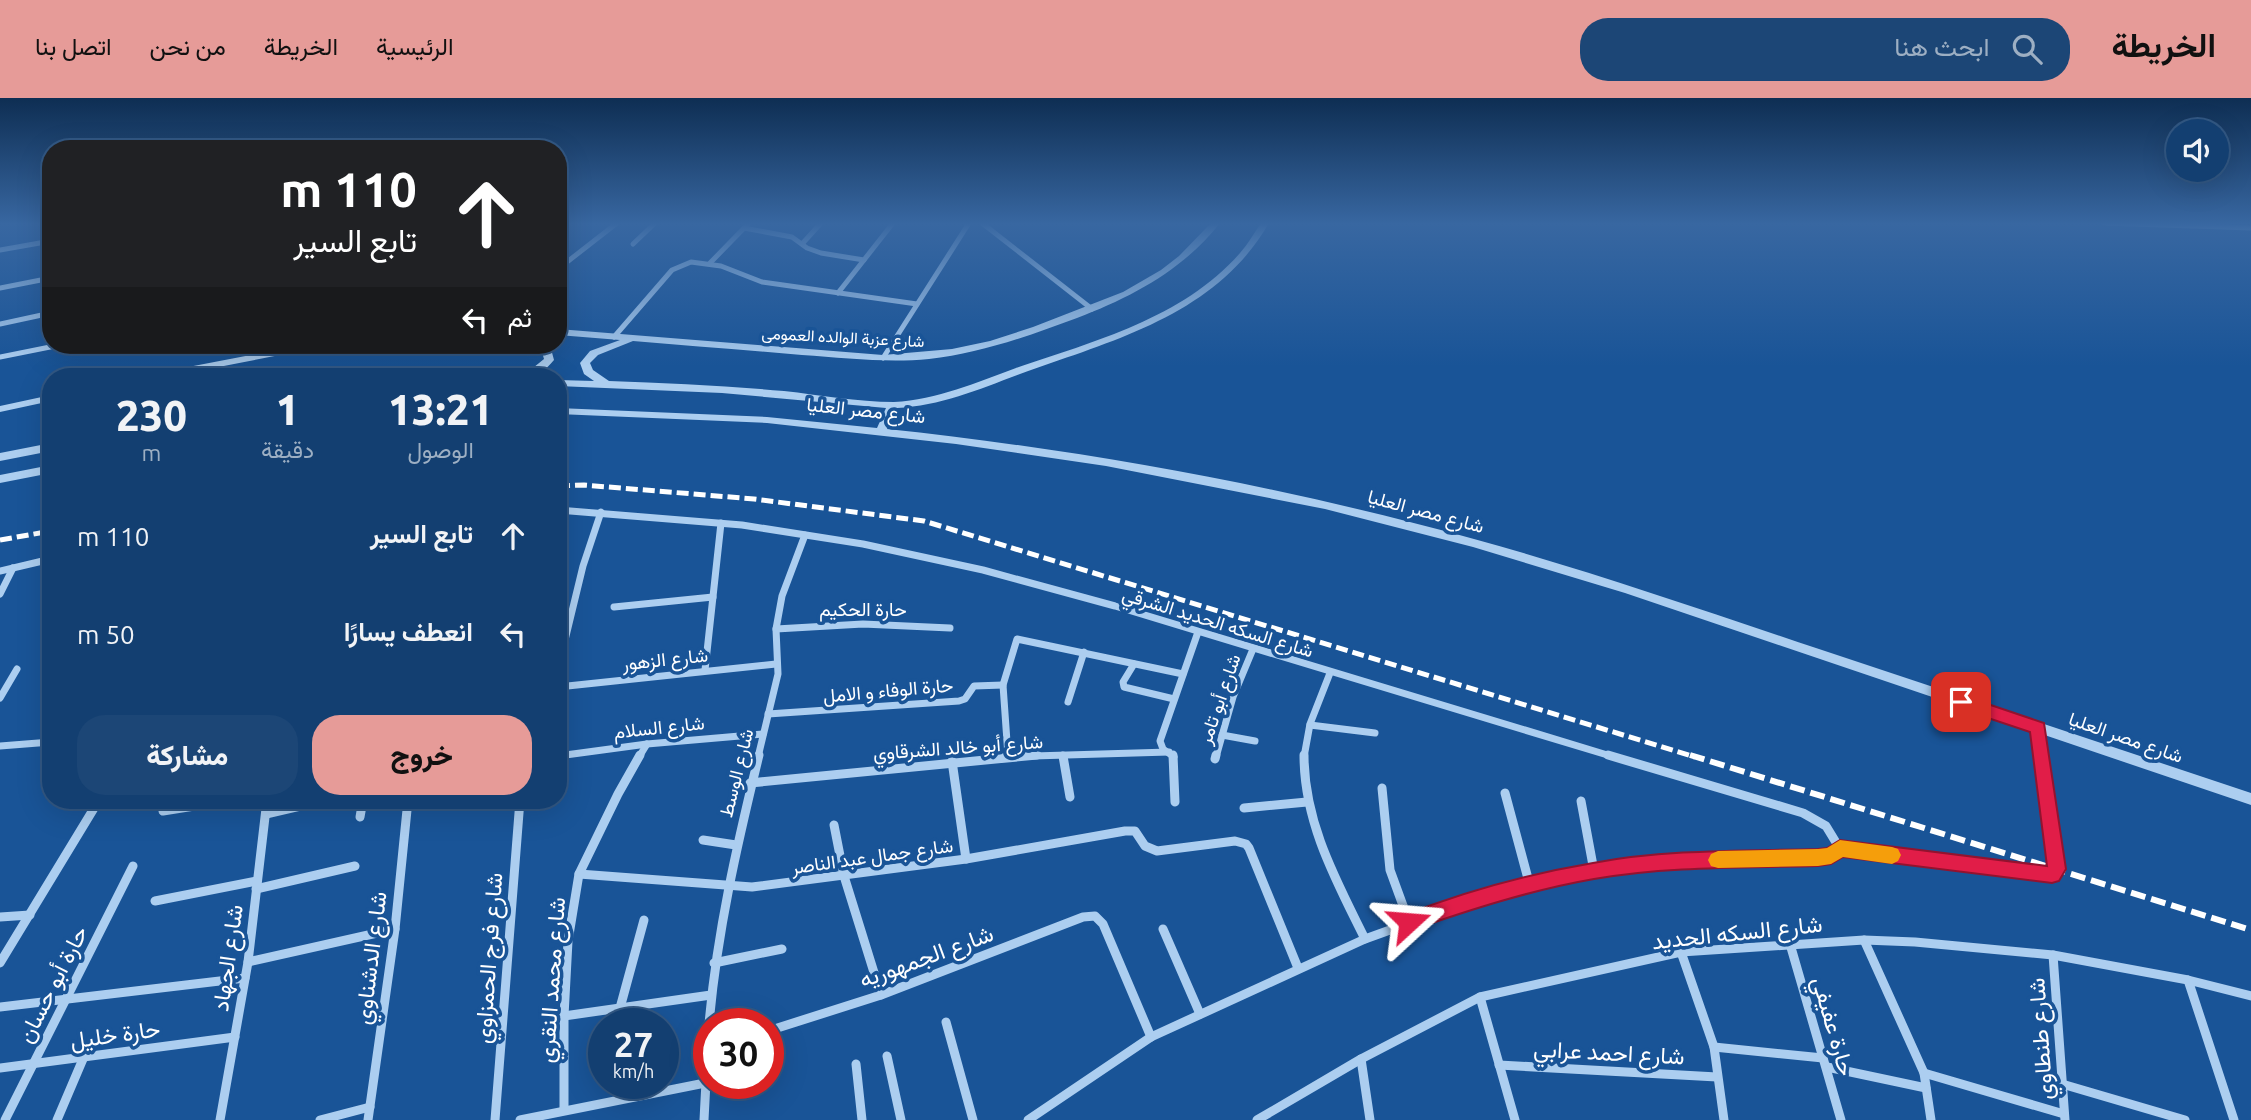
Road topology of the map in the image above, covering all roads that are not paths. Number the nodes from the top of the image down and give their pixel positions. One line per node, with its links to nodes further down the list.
1 (673, 271): 16 (street)
2 (731, 271): 10 (street)
3 (856, 271): 10 (street)
4 (938, 271): 11 (street)
5 (1043, 271): 12 (street)
6 (1166, 271): 12 (street, شارع عزبة الوالده العمومى)
7 (1226, 271): 28 (street)
8 (42, 280): 9 (street)
9 (0, 288)
10 (838, 293): 11 (street)
11 (917, 304): 22 (street)
12 (1092, 309): 22 (street, شارع عزبة الوالده العمومى)
13 (42, 315): 14 (street)
14 (0, 324)
15 (567, 333): 16 (street, شارع عزبة الوالده العمومى)
16 (614, 337): 17 (street, شارع عزبة الوالده العمومى)
17 (633, 338): 22 (street, شارع عزبة الوالده العمومى); 26 (street)
18 (42, 349): 21 (street)
19 (270, 354): 23 (street)
20 (547, 354): 24 (street)
21 (0, 357)
22 (883, 358)
23 (198, 368)
24 (541, 368)
25 (567, 383): 26 (street, شارع مصر العليا)
26 (606, 384): 28 (street, شارع مصر العليا)
27 (42, 400): 29 (street)
28 (893, 405): 31 (street)
29 (0, 409)
30 (567, 411): 31 (street, شارع مصر العليا)
31 (881, 431): 65 (street, شارع مصر العليا)
32 (42, 449): 33 (street)
33 (0, 457)
34 (42, 471): 35 (street)
35 (0, 480)
36 (567, 510): 37 (street, شارع السكه الحديد الشرقي)
37 (601, 512): 38 (street, شارع السكه الحديد الشرقي); 48 (street)
38 (722, 523): 39 (street, شارع السكه الحديد الشرقي); 44 (street)
39 (805, 535): 47 (street, شارع الوسط); 49 (street, شارع السكه الحديد الشرقي)
40 (42, 561): 41 (street)
41 (13, 568): 42 (street); 43 (street)
42 (0, 571)
43 (0, 594)
44 (713, 597): 45 (street); 55 (street)
45 (614, 607)
46 (950, 628): 47 (street, حارة الحكيم)
47 (776, 629): 52 (street, شارع الوسط)
48 (567, 632)
49 (1198, 632): 50 (street, شارع السكه الحديد الشرقي); 57 (street)
50 (1253, 649): 56 (street, شارع السكه الحديد الشرقي); 68 (street, شارع أبو تامر)
51 (1084, 652): 53 (street); 58 (street); 62 (street)
52 (776, 664): 55 (street, شارع الزهور); 63 (street, شارع الوسط)
53 (1134, 664): 57 (street); 61 (street)
54 (17, 669): 60 (street)
55 (705, 670): 59 (street, شارع الزهور)
56 (1330, 673): 64 (street); 101 (street, شارع السكه الحديد الشرقي)
57 (1183, 674): 61 (street)
58 (1003, 685): 63 (street, حارة الوفاء و الامل); 75 (street)
59 (567, 686)
60 (0, 698)
61 (1174, 699): 73 (street)
62 (1068, 702)
63 (768, 714): 67 (street, شارع الوسط)
64 (1310, 724): 66 (street); 86 (street)
65 (2038, 728): 83 (street, شارع مصر العليا); 101 (street)
66 (1375, 733)
67 (763, 734): 71 (street, شارع السلام); 79 (street, شارع الوسط)
68 (1222, 735): 69 (street); 77 (street, شارع أبو تامر)
69 (1255, 741)
70 (42, 742): 72 (street)
71 (647, 744): 74 (street, شارع السلام); 106 (street, شارع محمد النقري)
72 (1, 748)
73 (1169, 752): 76 (street, شارع أبو خالد الشرقاوي); 85 (street)
74 (567, 755)
75 (1008, 756): 76 (street, شارع أبو خالد الشرقاوي); 78 (street, شارع أبو خالد الشرقاوي)
76 (1063, 756): 82 (street)
77 (1215, 758)
78 (952, 761): 79 (street, شارع أبو خالد الشرقاوي); 102 (street)
79 (750, 783): 100 (street, شارع الوسط)
80 (1382, 788): 115 (street)
81 (1505, 793): 109 (street)
82 (1070, 797)
83 (2251, 799)
84 (1581, 801): 105 (street)
85 (1175, 802)
86 (1307, 802): 87 (street); 118 (street)
87 (1244, 807)
88 (94, 809): 112 (street)
89 (170, 809): 95 (street)
90 (266, 809): 96 (street, شارع الجهاد)
91 (287, 809): 96 (street)
92 (361, 809): 97 (street)
93 (407, 809): 116 (street, شارع الدشناوي)
94 (519, 809): 168 (street, شارع فرج الحمزاوي)
95 (163, 810)
96 (266, 814): 108 (street, شارع الجهاد)
97 (360, 817)
98 (834, 825): 107 (street)
99 (703, 840): 100 (street)
100 (736, 845): 110 (street, شارع الوسط)
101 (1840, 849): 105 (street)
102 (967, 859): 107 (street, شارع جمال عبد الناصر); 127 (street, شارع جمال عبد الناصر)
103 (133, 866): 134 (street, حارة أبو حسان)
104 (355, 866): 108 (street)
105 (1594, 871): 109 (street)
106 (579, 874): 110 (street, شارع جمال عبد الناصر); 140 (street, شارع محمد النقري)
107 (844, 876): 110 (street, شارع جمال عبد الناصر); 131 (street)
108 (257, 885): 111 (street); 124 (street, شارع الجهاد)
109 (1530, 886): 115 (street)
110 (727, 887): 126 (street, شارع الوسط)
111 (155, 901)
112 (30, 915): 113 (street); 125 (street)
113 (0, 917)
114 (644, 920): 136 (street)
115 (1409, 922): 118 (street)
116 (395, 929): 124 (street); 160 (street, شارع الدشناوي)
117 (1163, 929): 139 (street)
118 (1365, 939): 127 (street)
119 (1864, 940): 120 (street, شارع السكه الحديد); 123 (street, شارع السكه الحديد); 154 (street)
120 (1790, 944): 122 (street, شارع السكه الحديد); 149 (street, حارة عفيفي)
121 (782, 949): 126 (street)
122 (1681, 953): 133 (street, شارع السكه الحديد); 145 (street)
123 (2053, 955): 129 (street, شارع السكه الحديد); 156 (street, شارع طنطاوي)
124 (248, 962): 128 (street, شارع الجهاد)
125 (0, 963)
126 (714, 963): 130 (street, شارع الوسط)
127 (1298, 968): 139 (street)
128 (246, 978): 134 (street); 143 (street, شارع الجهاد)
129 (2188, 980): 132 (street, شارع السكه الحديد); 182 (street)
130 (711, 995): 136 (street); 137 (street, شارع الوسط)
131 (881, 995): 142 (street, شارع الجمهوريه); 144 (street, شارع الجمهوريه)
132 (2251, 996)
133 (1480, 997): 148 (street, شارع السكه الحديد); 152 (street)
134 (65, 1001): 135 (street); 150 (street, حارة أبو حسان)
135 (0, 1007)
136 (620, 1008)
137 (710, 1008)
138 (588, 1013): 140 (street)
139 (1200, 1014): 144 (street)
140 (564, 1016): 161 (street, شارع محمد النقري)
141 (946, 1022): 173 (street)
142 (784, 1026)
143 (235, 1037): 147 (street, حارة خليل); 165 (street, شارع الجهاد)
144 (1152, 1037): 174 (street)
145 (1714, 1047): 149 (street, شارع احمد عرابي); 155 (street)
146 (887, 1056): 172 (street)
147 (83, 1059): 150 (street, حارة خليل); 164 (street)
148 (1361, 1059): 175 (street, شارع السكه الحديد); 176 (street)
149 (1825, 1062): 158 (street, شارع احمد عرابي); 179 (street, حارة عفيفي)
150 (34, 1063): 153 (street, حارة خليل); 163 (street, حارة أبو حسان)
151 (856, 1064): 171 (street)
152 (1499, 1065): 155 (street, شارع احمد عرابي); 177 (street)
153 (0, 1068)
154 (1924, 1073): 158 (street); 162 (street)
155 (1717, 1077): 178 (street)
156 (2062, 1084): 162 (street, شارع طنطاوي); 181 (street)
157 (693, 1085): 161 (street)
158 (1926, 1088): 180 (street)
159 (705, 1099): 170 (street, شارع الوسط)
160 (370, 1107): 166 (street); 167 (street, شارع الدشناوي)
161 (564, 1110): 169 (street)
162 (2065, 1117)
163 (5, 1120)
164 (57, 1120)
165 (220, 1120)
166 (320, 1120)
167 (368, 1120)
168 (495, 1120)
169 (520, 1120)
170 (704, 1120)
171 (862, 1120)
172 (901, 1120)
173 (973, 1120)
174 (1028, 1120)
175 (1256, 1120)
176 (1370, 1120)
177 (1515, 1120)
178 (1724, 1120)
179 (1841, 1120)
180 (1931, 1120)
181 (2185, 1120)
182 (2234, 1120)

